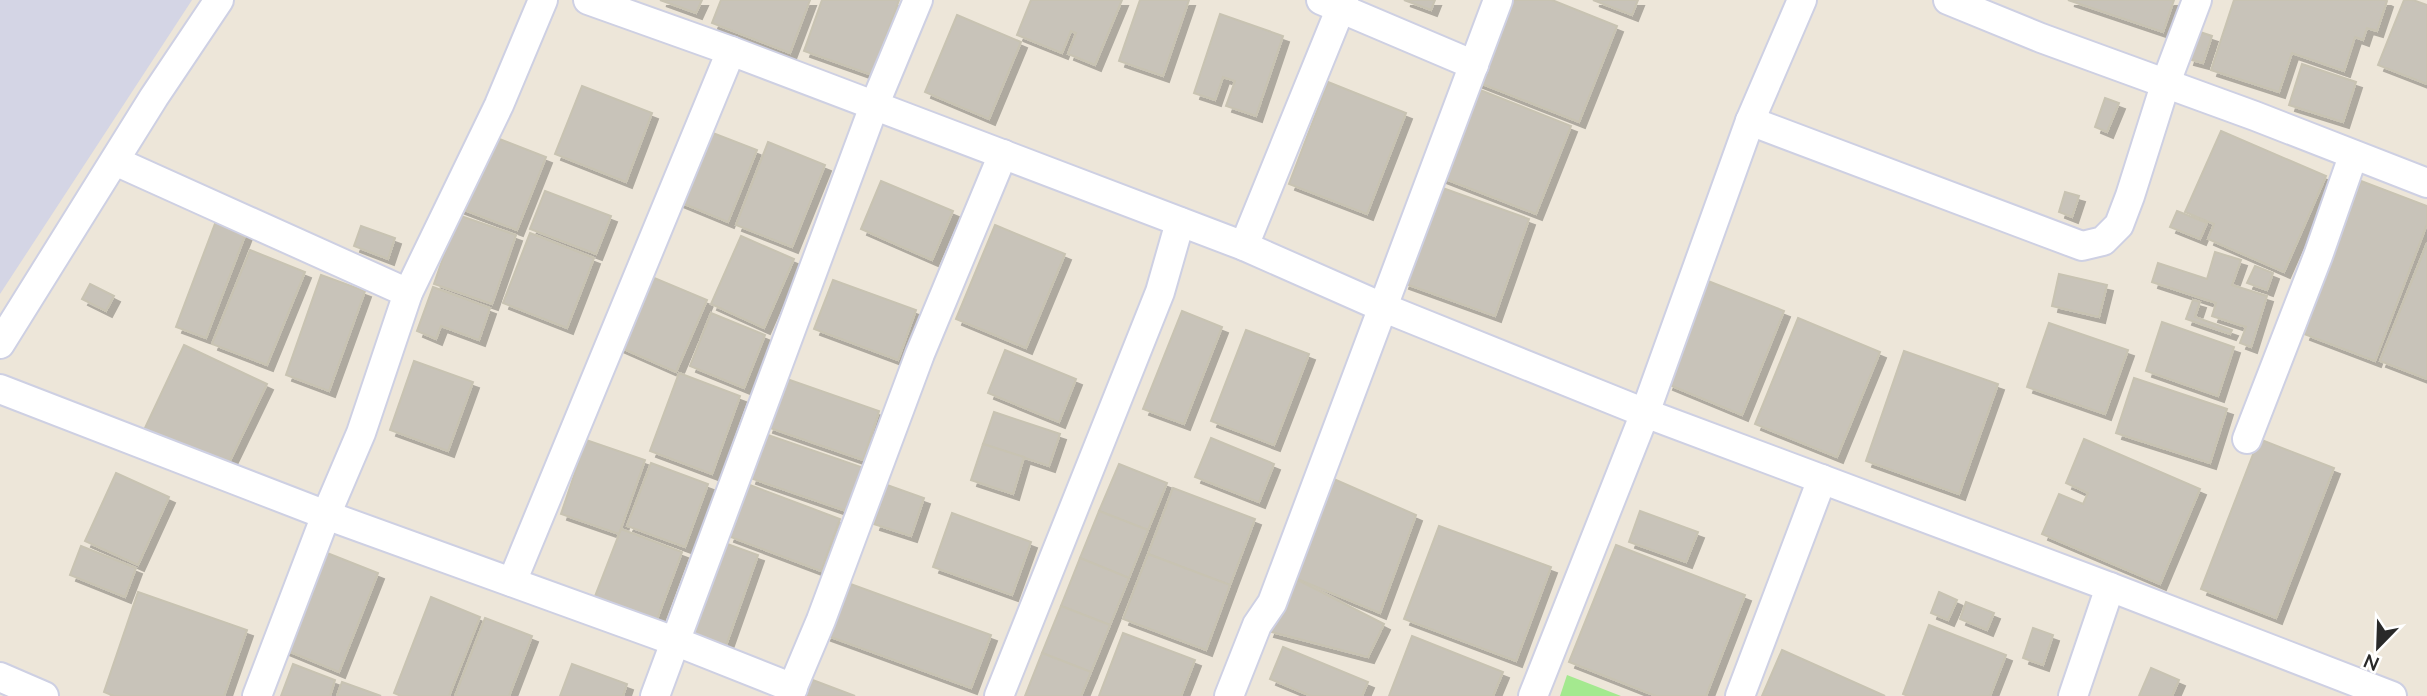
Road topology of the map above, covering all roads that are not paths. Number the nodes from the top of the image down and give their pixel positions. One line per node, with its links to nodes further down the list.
1 (219, 0): 17 (street)
2 (543, 0): 21 (street)
3 (588, 0): 10 (street)
4 (918, 0): 13 (street)
5 (1498, 0): 11 (street)
6 (1802, 0): 14 (street)
7 (1948, 0): 12 (street)
8 (2197, 0): 12 (street)
9 (1335, 3): 11 (street); 20 (street)
10 (731, 51): 13 (street); 29 (street)
11 (1474, 65): 22 (street)
12 (2165, 85): 14 (street); 16 (street)
13 (874, 106): 15 (street); 31 (street)
14 (1751, 121): 25 (street)
15 (1003, 154): 19 (street); 33 (street)
16 (2353, 156): 18 (street); 26 (street)
17 (115, 160): 21 (street); 23 (street)
18 (2427, 183)
19 (1180, 222): 20 (street); 37 (street)
20 (1244, 246): 22 (street)
21 (408, 293): 28 (street)
22 (1382, 307): 25 (street); 38 (street)
23 (0, 344)
24 (0, 389): 28 (street)
25 (1645, 413): 27 (street); 39 (street)
26 (2247, 439)
27 (1822, 479): 30 (street); 40 (street)
28 (326, 515): 29 (street); 35 (street)
29 (512, 582): 31 (street)
30 (2110, 587): 41 (street); 42 (street)
31 (677, 642): 33 (street); 36 (street)
32 (0, 677): 34 (street)
33 (791, 692)
34 (44, 696)
35 (257, 696)
36 (655, 696)
37 (999, 696)
38 (1229, 696)
39 (1532, 696)
40 (1740, 696)
41 (2073, 696)
42 (2392, 696)

